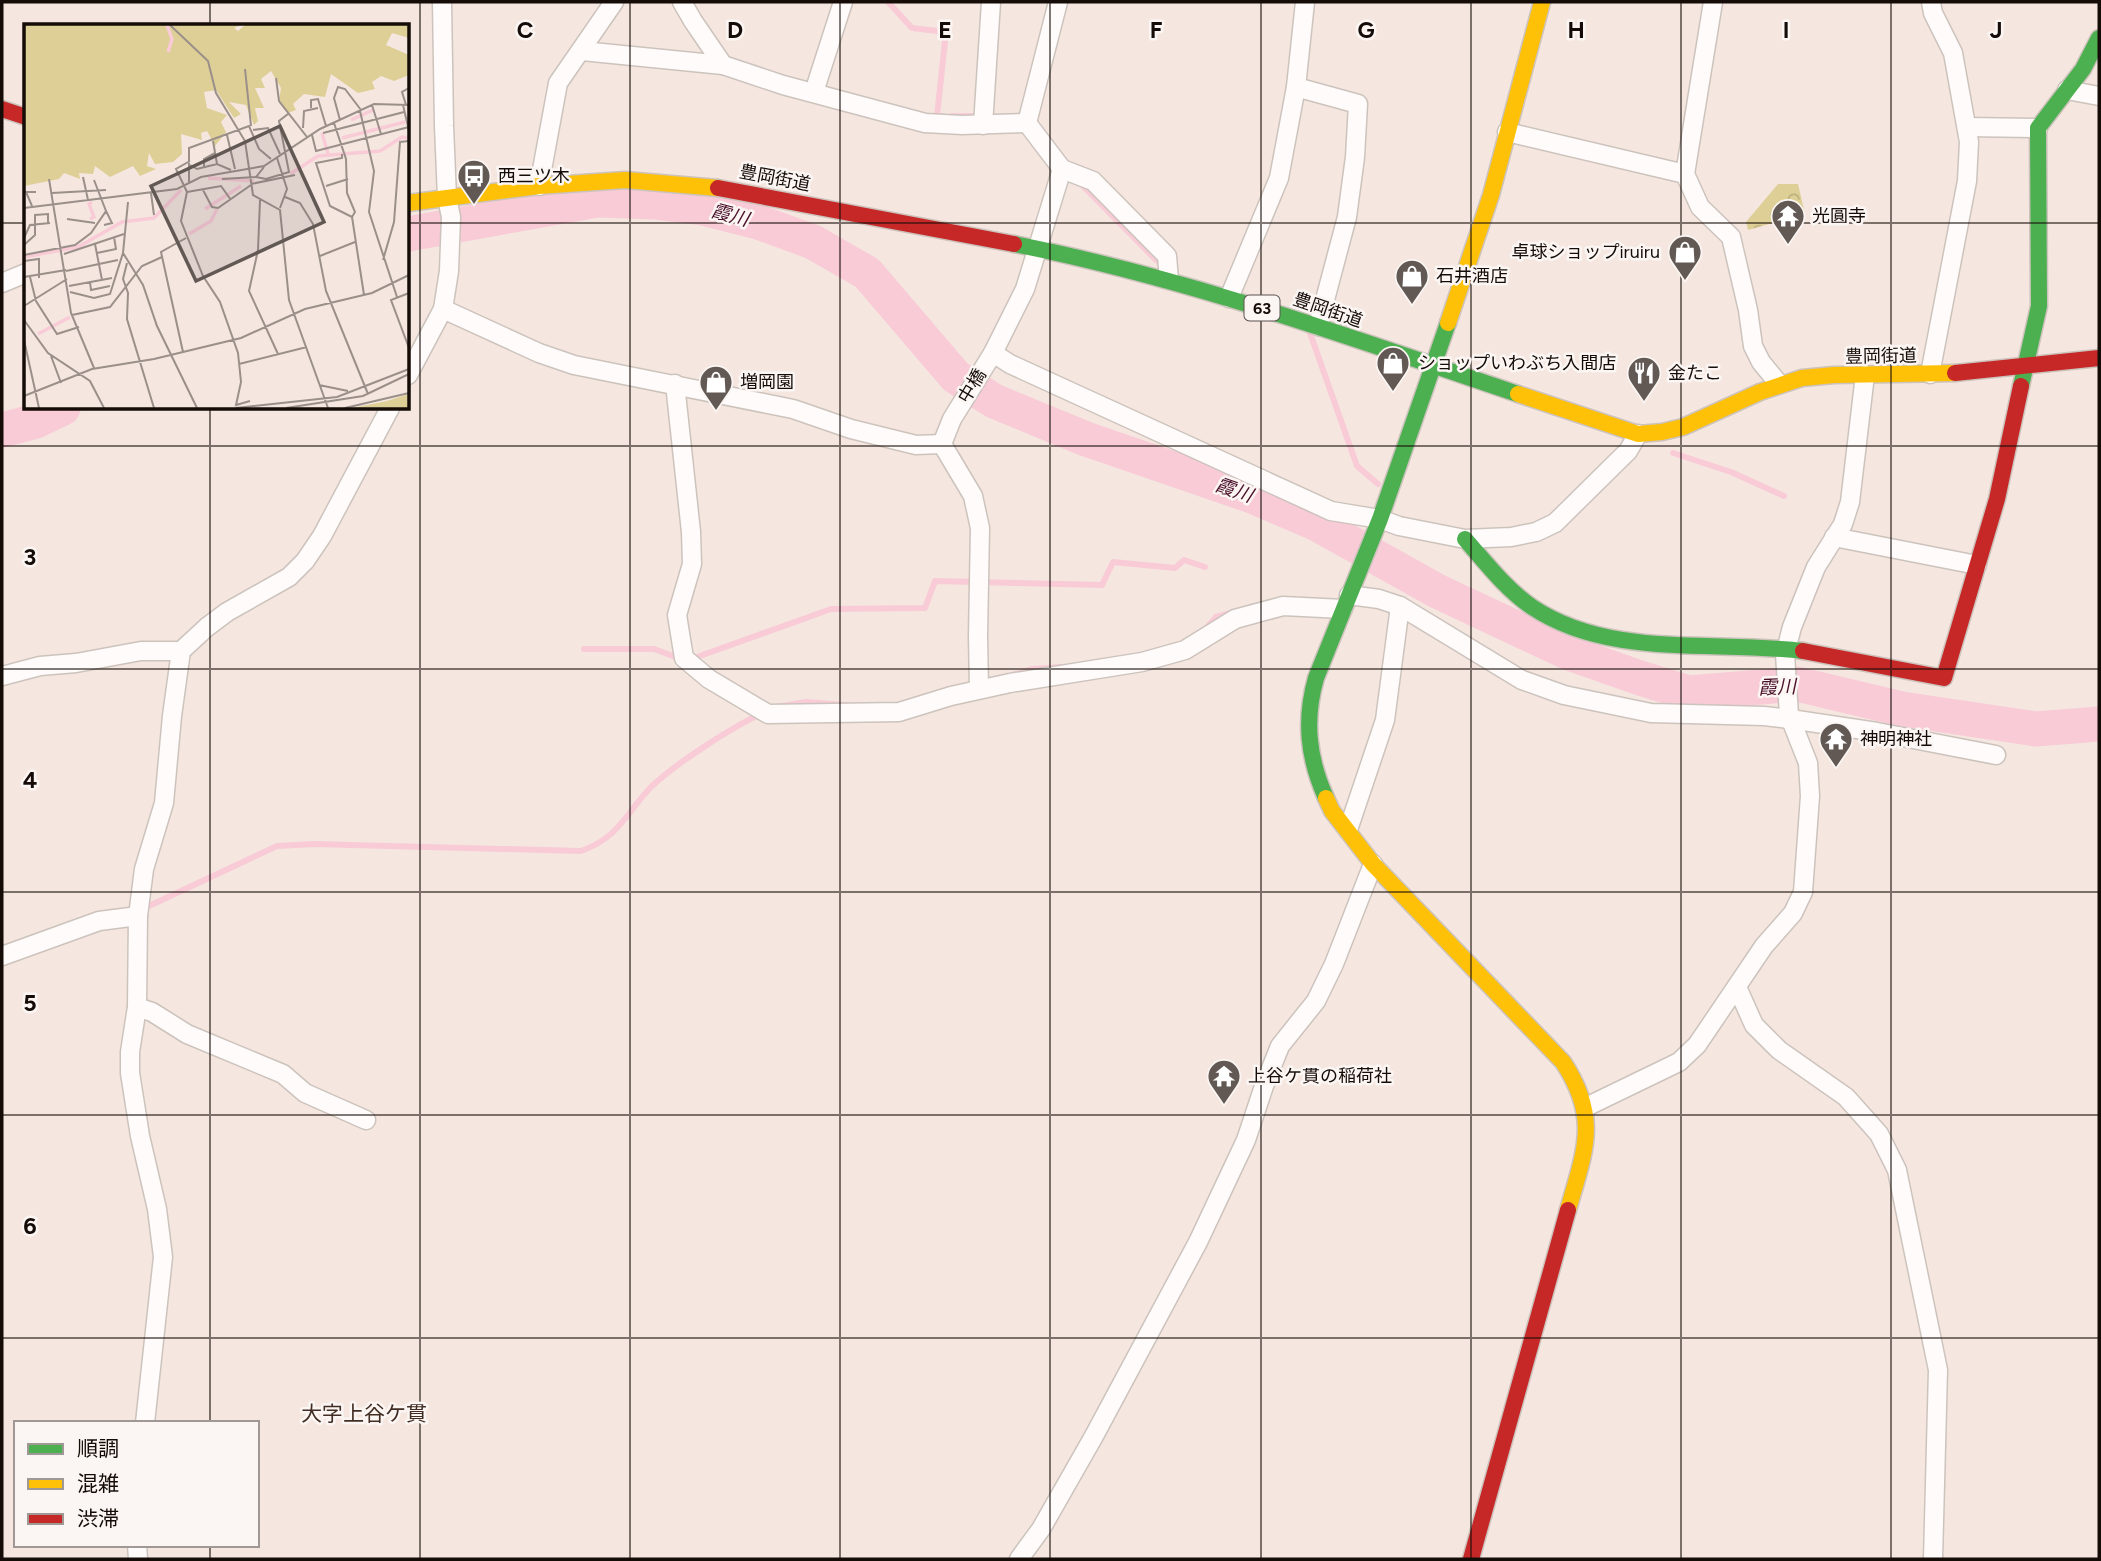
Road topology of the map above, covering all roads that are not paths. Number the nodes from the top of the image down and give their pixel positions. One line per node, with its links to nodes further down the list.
1 (442, 2): 28 (street)
2 (614, 2): 12 (street)
3 (682, 2): 13 (street)
4 (843, 2): 16 (street)
5 (991, 2): 21 (street)
6 (1058, 2): 20 (street)
7 (1306, 2): 14 (street)
8 (1542, 2): 24 (street)
9 (1713, 2): 26 (street)
10 (1931, 2): 22 (street)
11 (2099, 38): 15 (street)
12 (582, 51): 13 (street); 27 (street)
13 (723, 65): 16 (street)
14 (1296, 87): 34 (street); 36 (street)
15 (2067, 90): 17 (street); 23 (street)
16 (814, 92): 21 (street)
17 (2099, 96)
18 (2, 109): 19 (street)
19 (24, 116)
20 (1027, 123): 21 (street); 25 (street)
21 (983, 125)
22 (1967, 127): 23 (street); 42 (street)
23 (2038, 128): 40 (street)
24 (1507, 132): 26 (street); 39 (street)
25 (1062, 169): 30 (street, 中橋); 32 (street)
26 (1685, 174): 45 (street)
27 (539, 186): 28 (street, 豊岡街道 / 63); 30 (street, 豊岡街道 / 63)
28 (447, 198): 29 (street, 豊岡街道 / 63); 35 (street)
29 (410, 203)
30 (1038, 249): 32 (street, 豊岡街道 / 63); 37 (street, 中橋)
31 (24, 275): 33 (street)
32 (1169, 280): 34 (street, 豊岡街道 / 63)
33 (2, 283)
34 (1229, 298): 36 (street, 豊岡街道 / 63)
35 (443, 309): 41 (street); 44 (street)
36 (1318, 326): 39 (street, 豊岡街道 / 63)
37 (992, 353): 48 (street, 中橋); 49 (street)
38 (2099, 358): 40 (street, 豊岡街道 / 63)
39 (1433, 366): 47 (street, 豊岡街道 / 63); 49 (street)
40 (2026, 368): 42 (street, 豊岡街道 / 63); 52 (street)
41 (410, 371)
42 (1930, 374): 43 (street, 豊岡街道 / 63)
43 (1865, 375): 45 (street, 豊岡街道 / 63); 50 (street)
44 (675, 384): 48 (street); 58 (street)
45 (1779, 384): 47 (street, 豊岡街道 / 63)
46 (389, 410): 55 (street)
47 (1638, 434): 51 (street)
48 (942, 444): 58 (street)
49 (1378, 523): 51 (street); 53 (street)
50 (1834, 537): 52 (street); 56 (street)
51 (1465, 539): 56 (street)
52 (1977, 565): 56 (street)
53 (1346, 602): 54 (street); 58 (street); 61 (street)
54 (1400, 606): 59 (street); 61 (street)
55 (181, 651): 57 (street); 63 (street)
56 (1785, 651): 59 (street)
57 (2, 676)
58 (979, 690)
59 (1790, 717): 60 (street); 65 (street)
60 (1996, 755)
61 (1348, 830): 62 (street)
62 (1373, 864): 67 (street); 70 (street)
63 (138, 916): 64 (street); 66 (street)
64 (2, 956)
65 (1737, 987): 67 (street); 72 (street)
66 (137, 1007): 68 (street); 69 (street)
67 (1587, 1107): 71 (street)
68 (366, 1120)
69 (145, 1421)
70 (1020, 1559)
71 (1471, 1559)
72 (1933, 1559)

